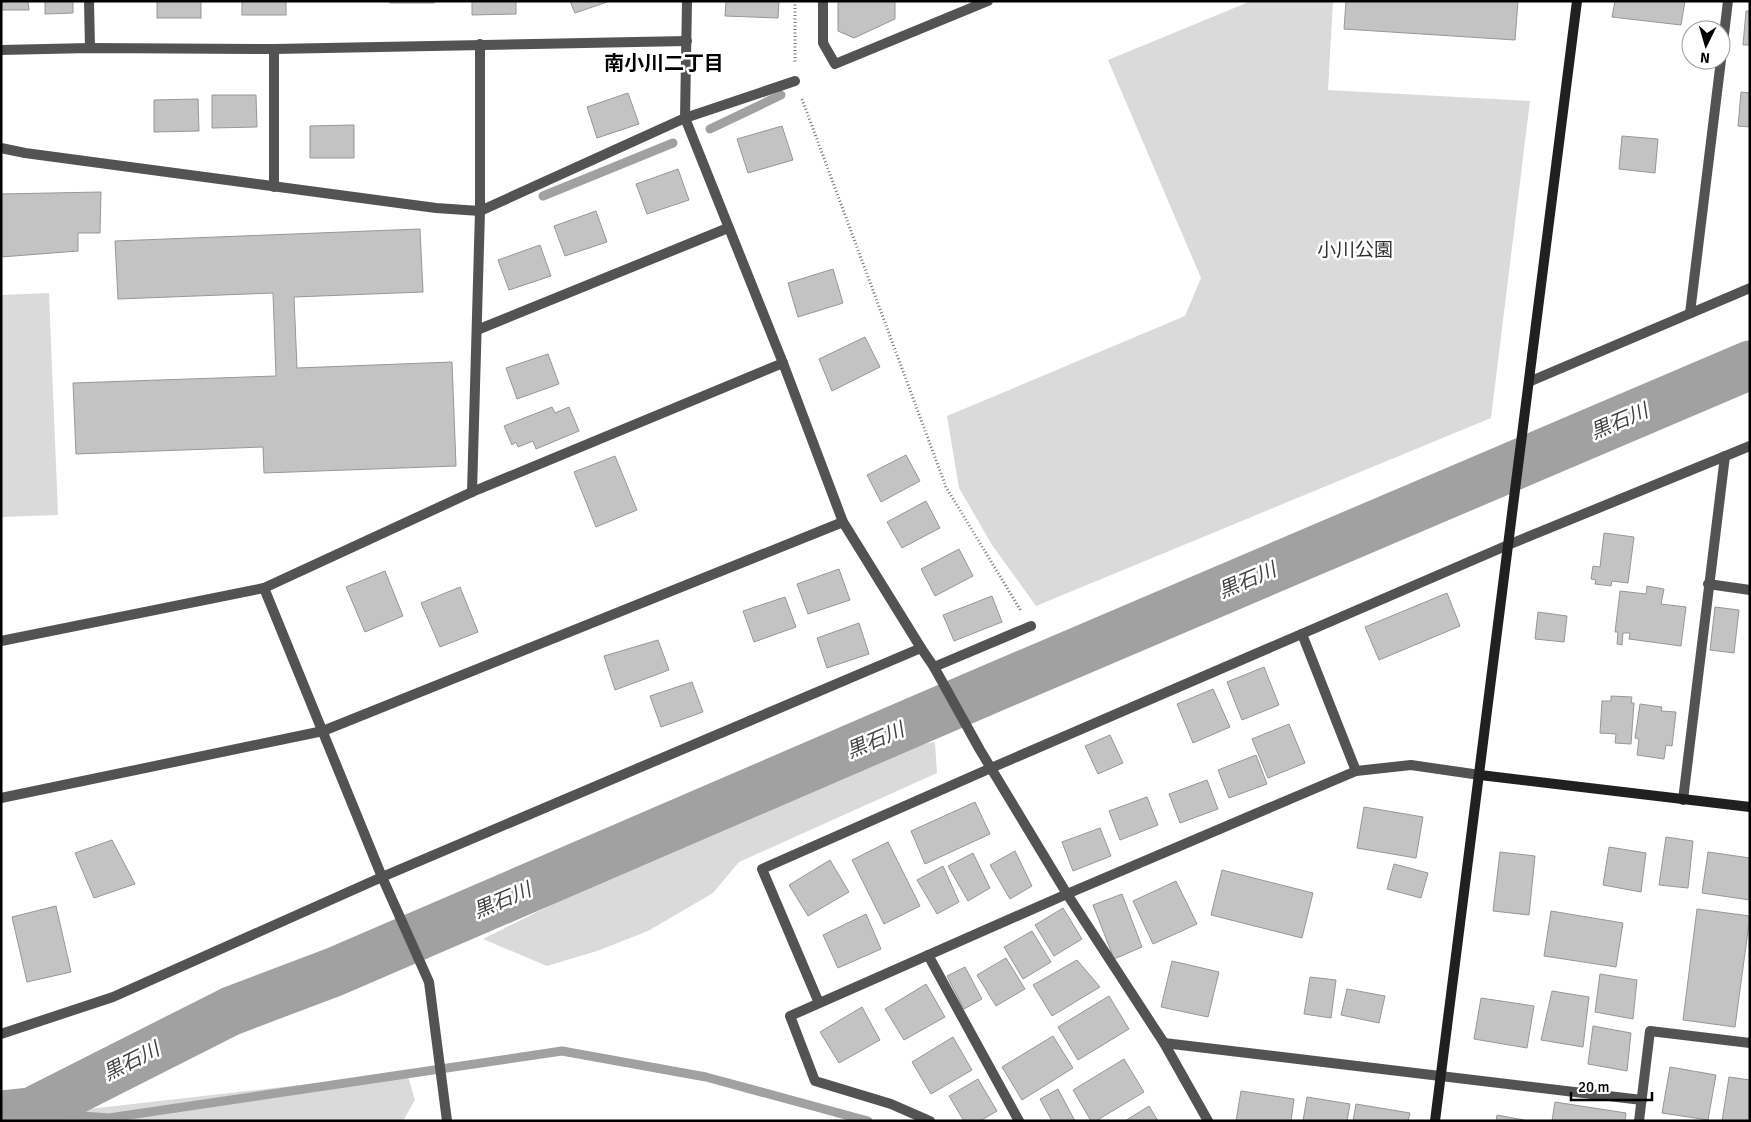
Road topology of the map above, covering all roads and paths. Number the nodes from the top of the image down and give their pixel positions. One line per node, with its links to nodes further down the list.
1 (89, 1): 11 (street)
2 (687, 1): 9 (street)
3 (795, 1): 15 (path)
4 (823, 1): 5 (street)
5 (988, 1)
6 (1577, 1): 25 (street)
7 (1728, 1): 8 (street)
8 (1726, 20)
9 (687, 41): 10 (street); 16 (street)
10 (480, 44): 12 (street); 19 (street)
11 (90, 48): 12 (street); 13 (street)
12 (274, 48): 18 (street)
13 (1, 50)
14 (1720, 70): 22 (street)
15 (795, 80): 16 (street); 34 (path)
16 (684, 118): 19 (street); 20 (street)
17 (1, 148): 18 (street)
18 (274, 187): 19 (street)
19 (480, 211): 23 (street)
20 (728, 228): 23 (street); 24 (street)
21 (1750, 288): 22 (street)
22 (1690, 313): 25 (street)
23 (477, 330): 28 (street)
24 (783, 363): 28 (street); 29 (street)
25 (1531, 381): 30 (street)
26 (1750, 446): 27 (street)
27 (1725, 456): 30 (street); 31 (street)
28 (472, 492): 32 (street)
29 (843, 522): 37 (street); 39 (street)
30 (1508, 545): 35 (street); 42 (street)
31 (1708, 584): 33 (street); 44 (street)
32 (264, 588): 36 (street); 39 (street)
33 (1750, 590)
34 (1031, 626): 38 (street)
35 (1302, 634): 40 (street); 41 (street)
36 (1, 641)
37 (921, 648): 38 (street); 46 (street)
38 (934, 667): 40 (street)
39 (323, 731): 43 (street); 46 (street)
40 (991, 768): 47 (street); 49 (street)
41 (1356, 771): 42 (street); 47 (street)
42 (1480, 775): 44 (street); 53 (street)
43 (1, 798)
44 (1682, 800): 45 (street)
45 (1750, 807)
46 (382, 877): 50 (street); 55 (street)
47 (1067, 894): 48 (street); 51 (street)
48 (928, 955): 49 (street); 57 (street)
49 (819, 1003): 56 (street)
50 (1, 1034)
51 (1164, 1043): 53 (street); 58 (street)
52 (1750, 1043): 54 (street)
53 (1440, 1076): 54 (street); 59 (street)
54 (1642, 1100): 60 (street)
55 (447, 1121)
56 (930, 1121)
57 (1019, 1121)
58 (1208, 1121)
59 (1434, 1121)
60 (1640, 1121)

